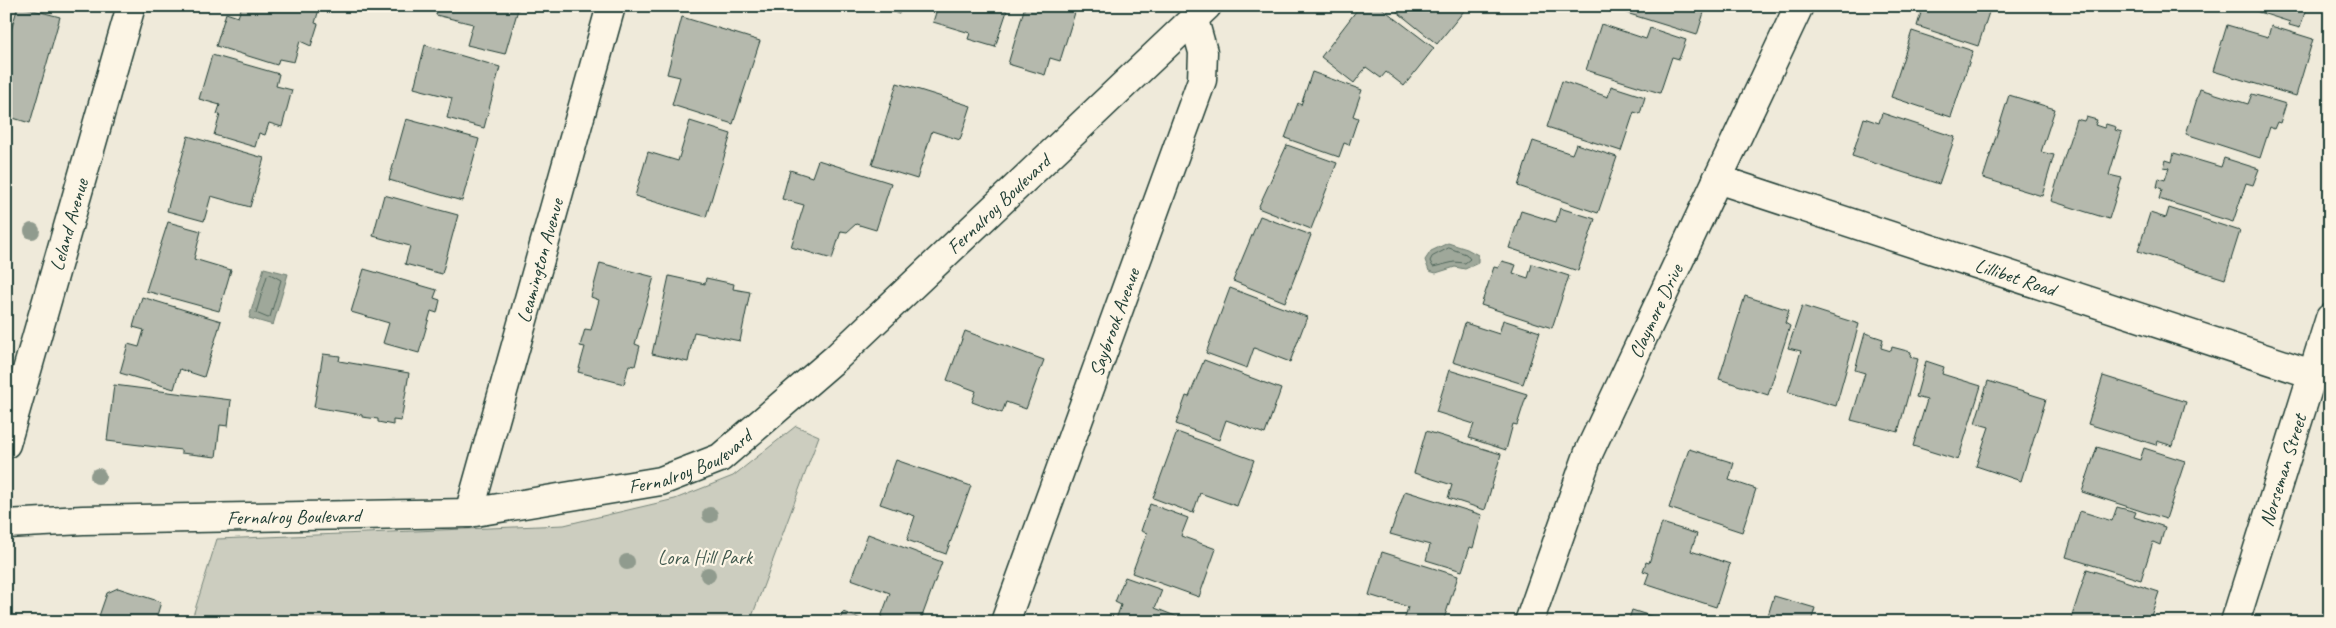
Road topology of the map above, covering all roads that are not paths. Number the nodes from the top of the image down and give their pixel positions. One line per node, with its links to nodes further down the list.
1 (131, 6): 8 (street, Leland Avenue)
2 (612, 6): 9 (street, Leamington Avenue)
3 (1799, 6): 5 (street, Claymore Drive)
4 (1200, 13): 9 (street, Fernalroy Boulevard); 11 (street, Saybrook Avenue)
5 (1717, 179): 7 (street, Lillibet Road); 12 (street, Claymore Drive)
6 (2330, 318): 7 (street, Norseman Street)
7 (2312, 374): 13 (street, Norseman Street)
8 (6, 444)
9 (469, 513): 10 (street, Fernalroy Boulevard)
10 (6, 524)
11 (1005, 622)
12 (1529, 622)
13 (2235, 622)

